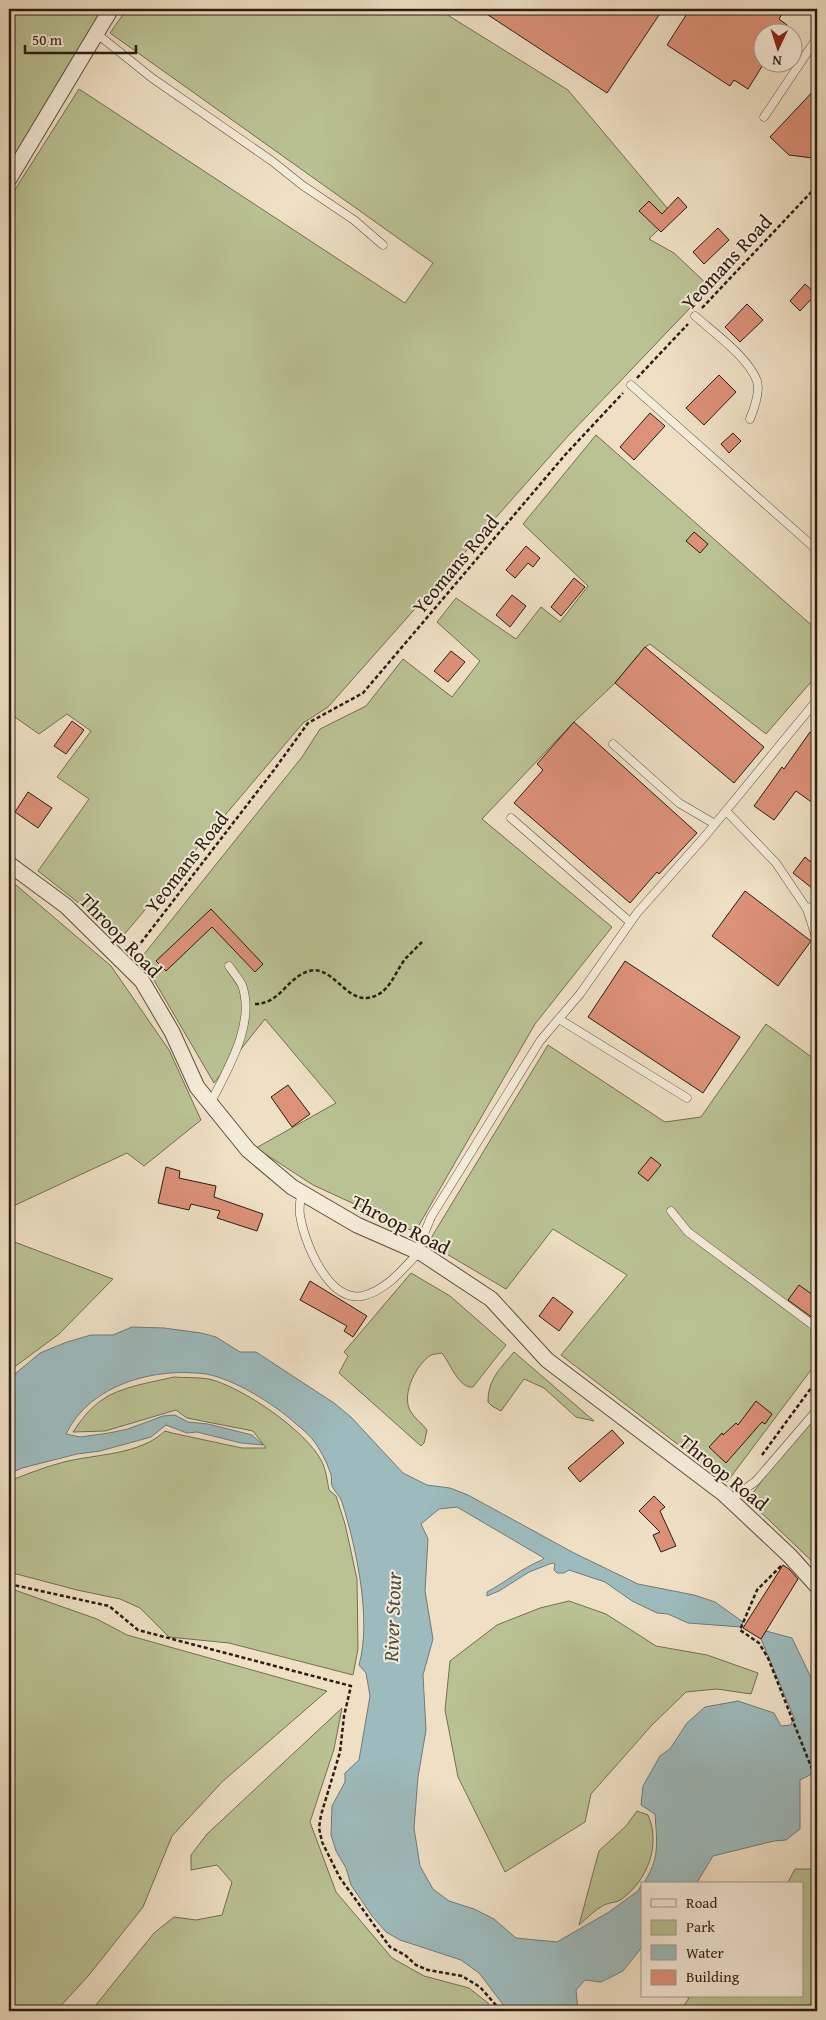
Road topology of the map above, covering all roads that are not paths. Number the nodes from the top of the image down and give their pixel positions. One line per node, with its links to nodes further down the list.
1 (111, 9): 2 (street)
2 (96, 32): 5 (street); 6 (lane)
3 (817, 38): 4 (lane)
4 (764, 118)
5 (9, 179)
6 (383, 245)
7 (695, 316): 9 (lane)
8 (631, 385): 10 (lane)
9 (750, 419)
10 (817, 550)
11 (817, 700): 13 (lane)
12 (613, 744): 15 (lane)
13 (726, 811): 15 (lane); 17 (lane)
14 (511, 818): 19 (lane)
15 (715, 824): 19 (lane)
16 (9, 864): 24 (street, Throop Road)
17 (806, 907): 18 (lane); 20 (lane)
18 (817, 908)
19 (630, 922): 22 (lane)
20 (817, 940)
21 (229, 966): 24 (lane)
22 (559, 1019): 23 (lane); 27 (lane)
23 (687, 1098)
24 (210, 1104): 25 (street, Throop Road)
25 (302, 1192): 27 (street, Throop Road); 27 (lane)
26 (671, 1211): 28 (lane)
27 (418, 1251): 30 (street, Throop Road)
28 (817, 1328)
29 (817, 1410): 30 (lane)
30 (730, 1500): 31 (street, Throop Road)
31 (817, 1586)

